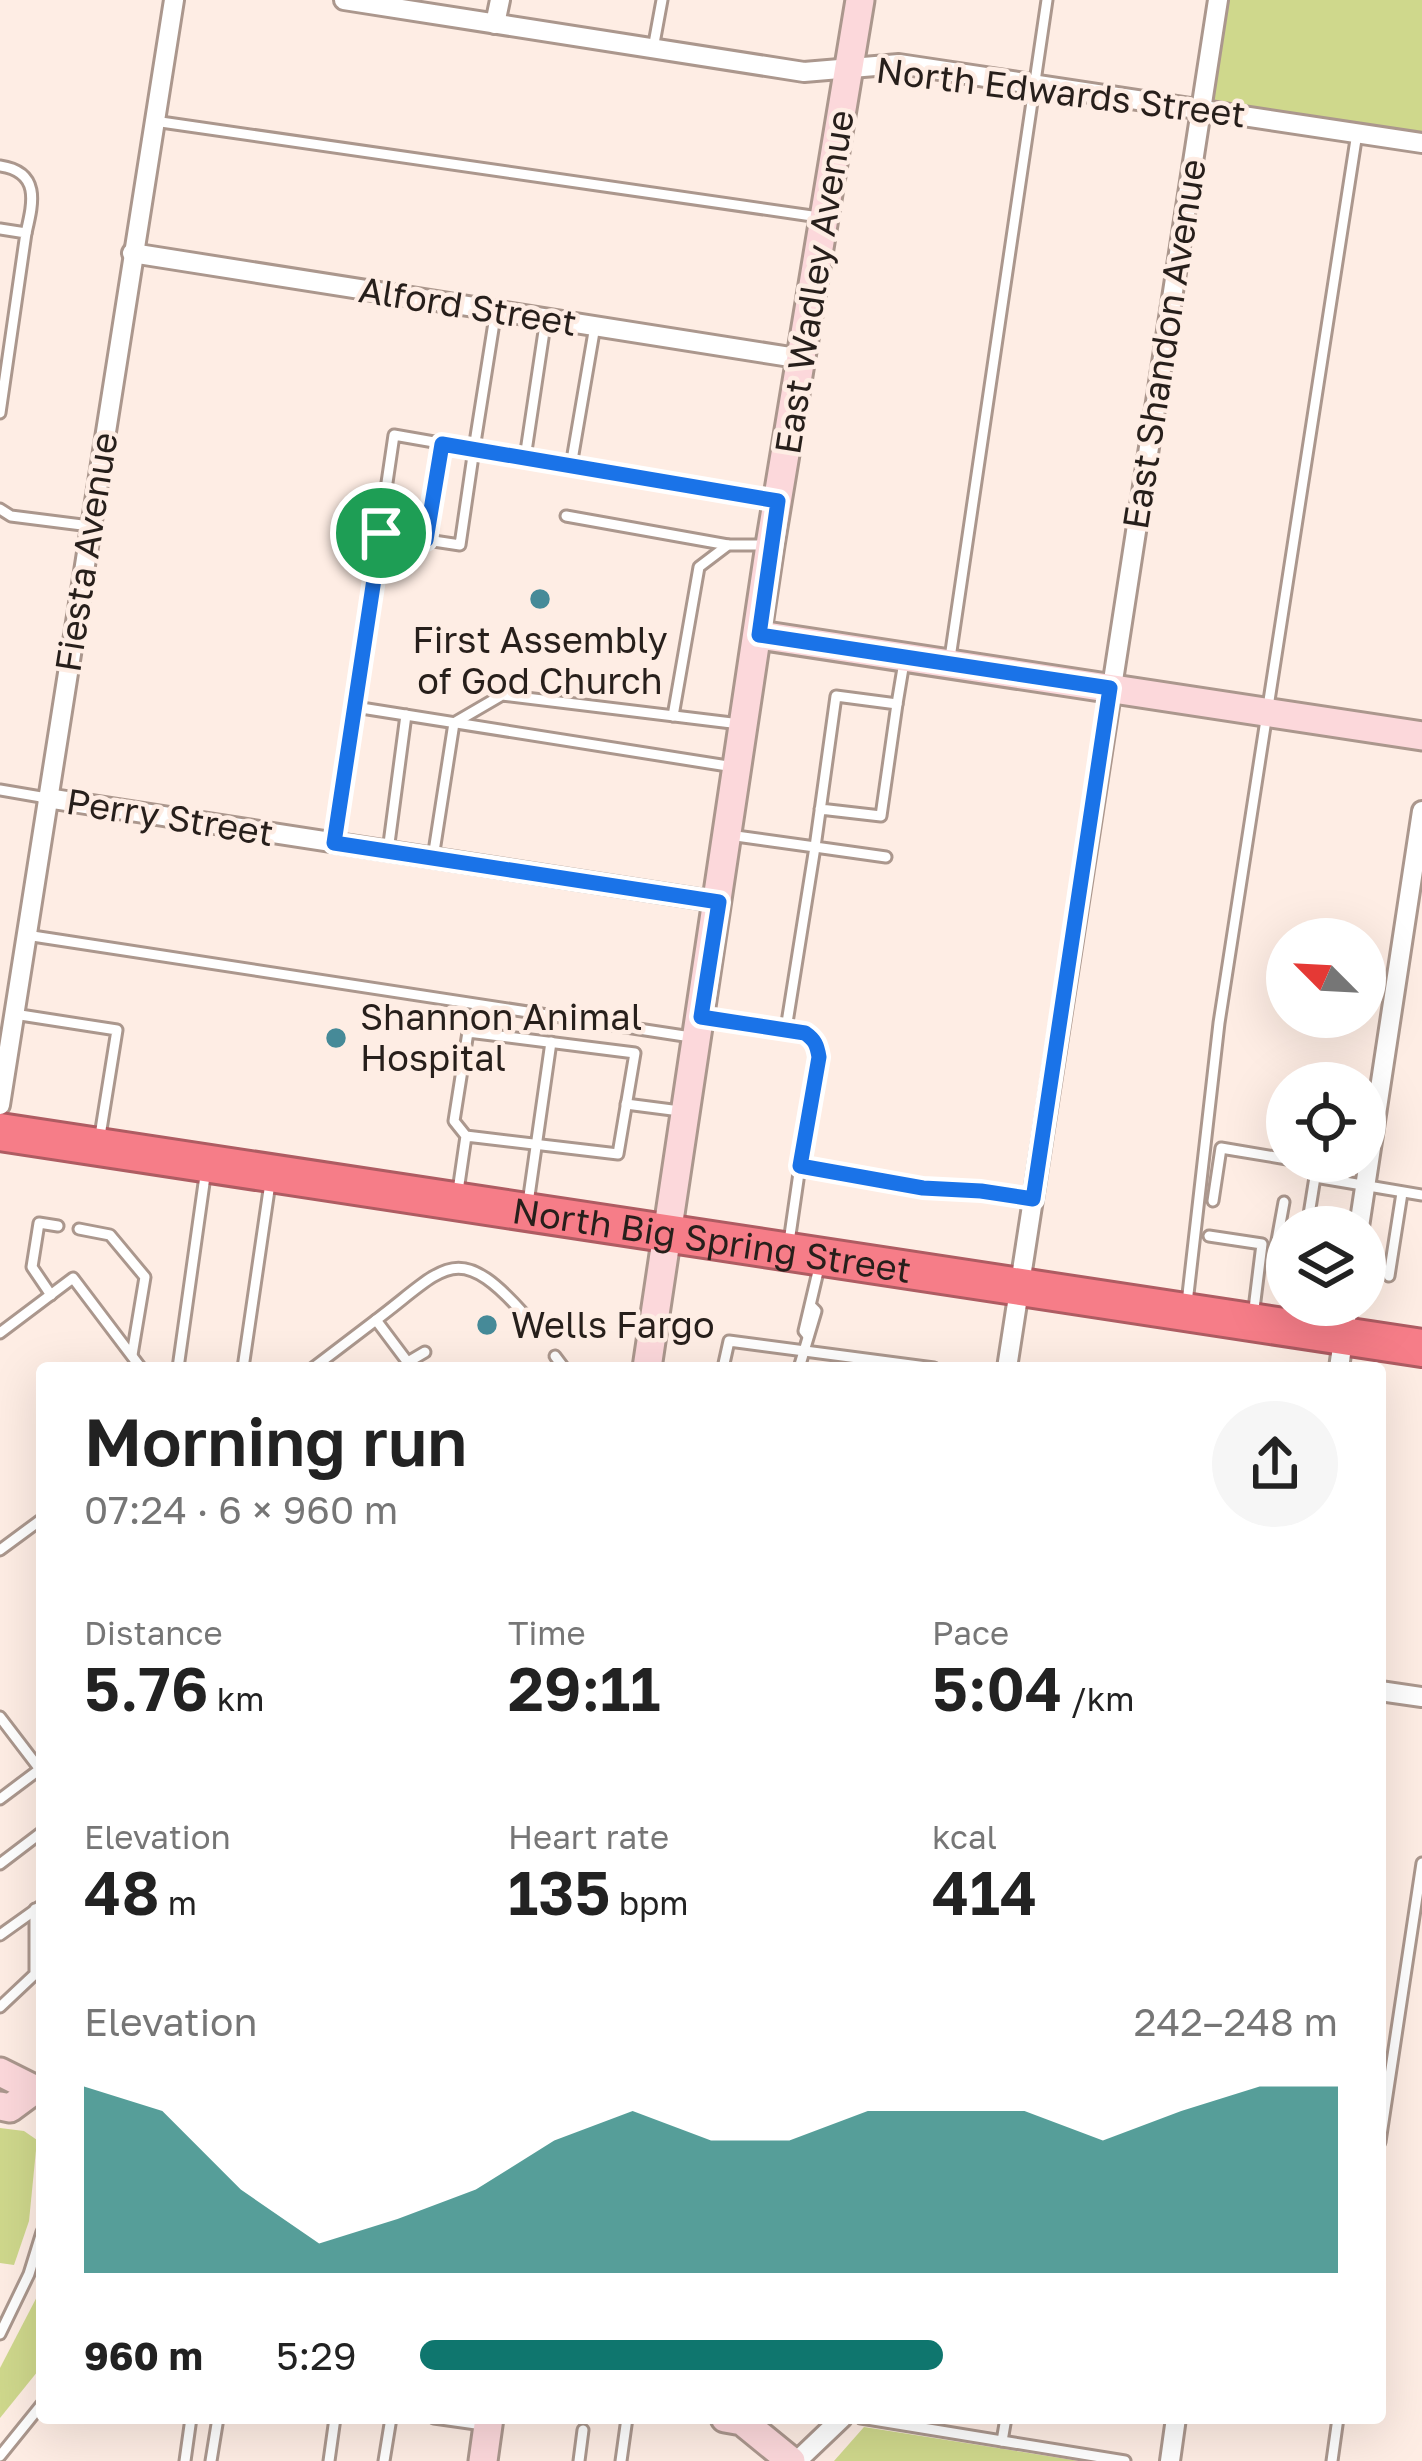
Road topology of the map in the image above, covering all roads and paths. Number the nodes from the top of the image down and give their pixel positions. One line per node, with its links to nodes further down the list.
1 (174, 0): 13 (street, Fiesta Avenue)
2 (344, 0): 8 (street, North Edwards Street)
3 (500, 0): 8 (street)
4 (662, 0): 9 (lane)
5 (860, 0): 10 (main road, East Wadley Avenue)
6 (1047, 0): 11 (lane)
7 (1218, 0): 12 (street, East Shandon Avenue)
8 (495, 24): 9 (street, North Edwards Street)
9 (653, 49): 10 (street, North Edwards Street)
10 (850, 66): 11 (street, North Edwards Street); 17 (main road, East Wadley Avenue)
11 (1034, 84): 12 (street, North Edwards Street); 40 (lane)
12 (1202, 109): 14 (street, North Edwards Street); 41 (street, East Shandon Avenue)
13 (154, 121): 17 (lane); 20 (street, Fiesta Avenue)
14 (1357, 133): 15 (street, North Edwards Street); 44 (lane)
15 (1422, 143)
16 (0, 166): 19 (lane)
17 (826, 218): 24 (main road, East Wadley Avenue)
18 (0, 229): 19 (lane)
19 (26, 233): 25 (lane)
20 (132, 253): 21 (street, Alford Street); 33 (street, Fiesta Avenue)
21 (496, 310): 22 (street, Alford Street); 27 (lane)
22 (546, 318): 23 (street, Alford Street); 28 (lane)
23 (595, 326): 24 (street, Alford Street); 29 (lane)
24 (803, 359): 30 (main road, East Wadley Avenue)
25 (0, 413)
26 (442, 444): 27 (lane); 34 (lane); 35 (lane)
27 (474, 449): 28 (lane); 35 (lane)
28 (525, 458): 29 (lane)
29 (571, 466): 30 (lane)
30 (778, 501): 37 (main road, East Wadley Avenue)
31 (1, 512): 33 (lane)
32 (566, 516): 36 (lane)
33 (90, 526): 52 (street, Fiesta Avenue)
34 (381, 533): 35 (lane); 43 (lane)
35 (426, 540)
36 (728, 545): 37 (lane); 46 (lane)
37 (770, 545): 38 (main road, East Wadley Avenue)
38 (759, 635): 39 (main road); 48 (main road, East Wadley Avenue)
39 (904, 657): 40 (main road); 42 (lane)
40 (949, 664): 41 (main road)
41 (1110, 688): 44 (main road); 90 (street, East Shandon Avenue)
42 (897, 704): 53 (lane); 53 (lane)
43 (355, 707): 45 (lane); 56 (lane)
44 (1268, 712): 49 (main road); 107 (lane)
45 (406, 715): 47 (lane); 58 (lane)
46 (673, 716): 47 (lane); 48 (lane)
47 (454, 723): 50 (lane); 60 (lane)
48 (746, 725): 50 (main road, East Wadley Avenue)
49 (1422, 736)
50 (739, 768): 55 (main road, East Wadley Avenue)
51 (0, 790): 52 (lane)
52 (47, 798): 56 (street, Perry Street); 62 (street, Fiesta Avenue)
53 (820, 808): 57 (lane)
54 (1422, 811): 87 (street)
55 (729, 835): 57 (lane); 61 (main road, East Wadley Avenue)
56 (334, 843): 58 (street, Perry Street)
57 (814, 847): 59 (lane); 65 (lane)
58 (388, 851): 60 (street, Perry Street)
59 (886, 857)
60 (433, 858): 61 (street, Perry Street)
61 (719, 902): 64 (main road, East Wadley Avenue)
62 (26, 935): 63 (street, Fiesta Avenue); 64 (lane)
63 (14, 1014): 72 (street, Fiesta Avenue); 81 (lane)
64 (700, 1027): 65 (lane); 75 (main road, East Wadley Avenue)
65 (786, 1029): 84 (lane)
66 (551, 1042): 67 (lane); 70 (lane); 79 (lane)
67 (547, 1074): 68 (lane); 73 (lane)
68 (560, 1076)
69 (611, 1082): 70 (lane)
70 (629, 1084): 71 (lane)
71 (626, 1104): 75 (lane); 77 (lane)
72 (0, 1105)
73 (542, 1106): 74 (lane); 80 (lane)
74 (555, 1108)
75 (686, 1112): 99 (main road, East Wadley Avenue)
76 (607, 1115): 77 (lane)
77 (624, 1117): 80 (lane)
78 (0, 1132): 81 (highway, North Big Spring Street)
79 (466, 1136): 80 (lane); 92 (lane)
80 (536, 1144): 96 (lane)
81 (98, 1147): 83 (highway, North Big Spring Street)
82 (1266, 1156): 91 (lane)
83 (206, 1164): 85 (highway, North Big Spring Street); 119 (lane)
84 (800, 1166): 90 (lane); 103 (lane)
85 (271, 1174): 92 (highway, North Big Spring Street); 120 (lane)
86 (1347, 1182): 87 (lane)
87 (1366, 1185): 88 (lane); 95 (street)
88 (1402, 1193): 89 (lane); 104 (lane)
89 (1422, 1195)
90 (1033, 1199): 105 (street, East Shandon Avenue)
91 (1213, 1201)
92 (456, 1202): 96 (highway, North Big Spring Street)
93 (1284, 1202): 94 (lane)
94 (1284, 1206)
95 (1363, 1206)
96 (526, 1213): 99 (highway, North Big Spring Street)
97 (58, 1226): 106 (lane)
98 (80, 1229): 116 (lane)
99 (668, 1235): 103 (highway, North Big Spring Street); 125 (main road, East Wadley Avenue)
100 (1209, 1235): 101 (lane)
101 (1262, 1244): 102 (lane); 110 (lane)
102 (1266, 1245)
103 (804, 1255): 105 (highway, North Big Spring Street); 114 (lane)
104 (1389, 1276)
105 (1019, 1286): 107 (highway, North Big Spring Street); 129 (street, East Shandon Avenue)
106 (51, 1295): 111 (lane); 116 (lane)
107 (1186, 1312): 110 (highway, North Big Spring Street)
108 (523, 1313): 109 (lane)
109 (376, 1320): 121 (lane); 122 (lane)
110 (1252, 1322): 112 (highway, North Big Spring Street)
111 (0, 1333)
112 (1343, 1336): 113 (highway, North Big Spring Street)
113 (1422, 1348)
114 (806, 1351): 126 (lane); 127 (lane); 128 (lane)
115 (425, 1352): 123 (lane)
116 (131, 1355): 118 (lane)
117 (555, 1356): 124 (lane)
118 (136, 1362)
119 (179, 1362)
120 (244, 1362)
121 (321, 1362)
122 (408, 1362)
123 (413, 1362)
124 (560, 1362)
125 (648, 1362)
126 (725, 1362)
127 (801, 1362)
128 (889, 1362)
129 (1008, 1362)
130 (36, 1523): 131 (lane)
131 (0, 1550)
132 (1386, 1691): 133 (street)
133 (1422, 1697)
134 (0, 1718): 135 (lane)
135 (36, 1764)
136 (36, 1774): 137 (lane)
137 (0, 1799)
138 (36, 1837): 140 (lane)
139 (1422, 1863): 148 (lane)
140 (0, 1864)
141 (36, 1909): 142 (lane)
142 (0, 1935)
143 (36, 1957): 144 (lane)
144 (0, 2007)
145 (0, 2072): 146 (main road)
146 (36, 2091)
147 (36, 2093): 149 (main road)
148 (1386, 2102)
149 (0, 2106)
150 (36, 2251): 151 (lane)
151 (0, 2334)
152 (36, 2411): 167 (lane)
153 (190, 2424): 168 (lane)
154 (217, 2424): 169 (lane)
155 (334, 2424): 170 (lane)
156 (390, 2424): 171 (lane)
157 (489, 2424): 172 (main road)
158 (627, 2424): 174 (lane)
159 (746, 2424): 175 (main road)
160 (835, 2424): 175 (street)
161 (898, 2424): 166 (lane)
162 (1005, 2424): 166 (lane)
163 (1175, 2424): 177 (street)
164 (1337, 2424): 178 (lane)
165 (583, 2430): 173 (lane)
166 (1002, 2441): 176 (lane)
167 (0, 2456)
168 (185, 2461)
169 (211, 2461)
170 (329, 2461)
171 (384, 2461)
172 (483, 2461)
173 (579, 2461)
174 (621, 2461)
175 (794, 2461)
176 (1125, 2461)
177 (1170, 2461)
178 (1332, 2461)

